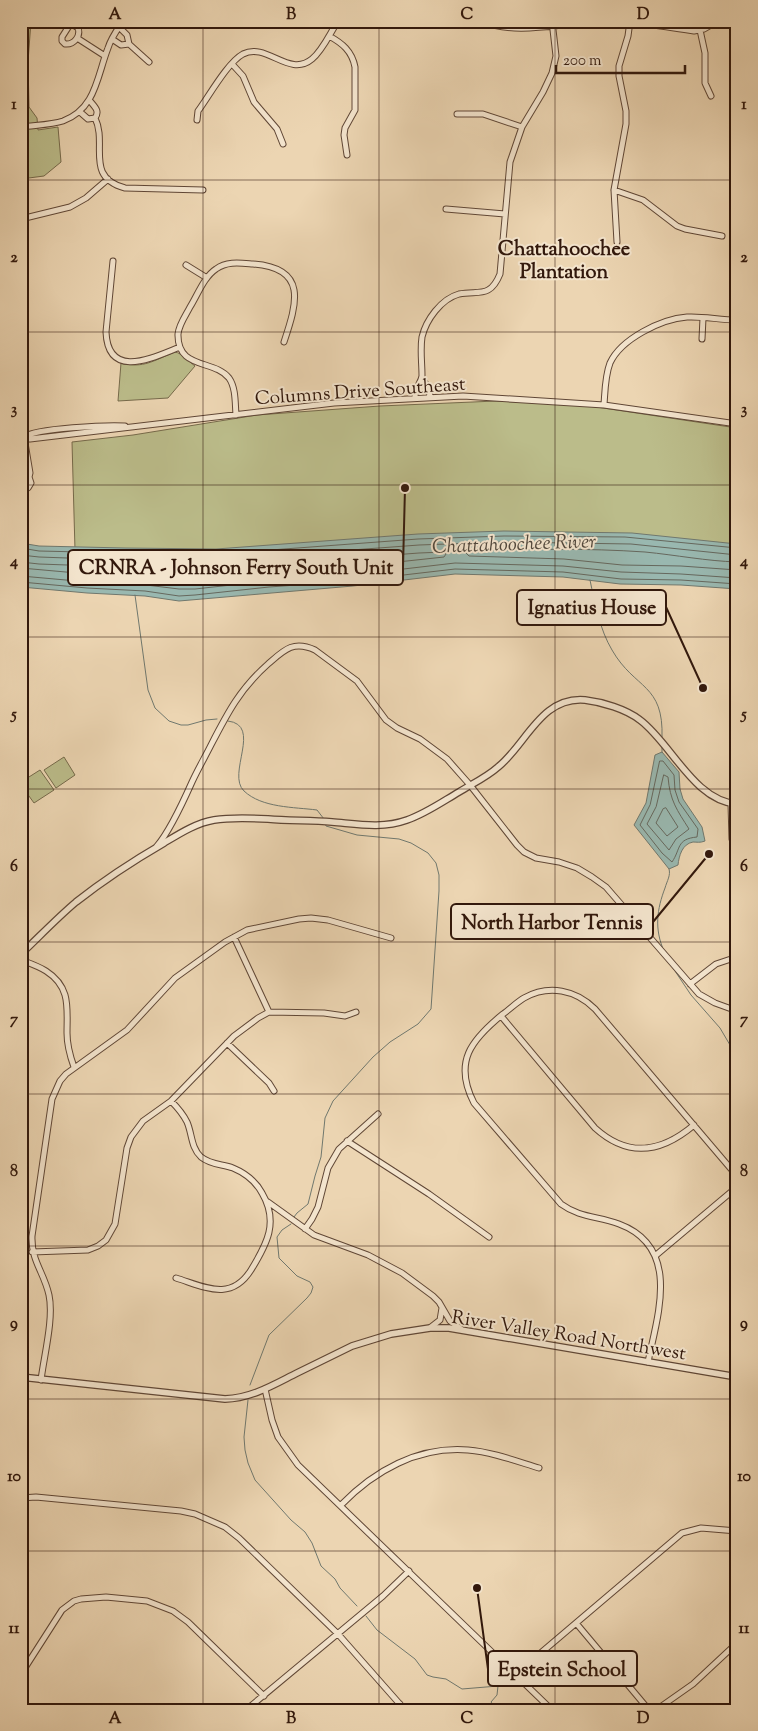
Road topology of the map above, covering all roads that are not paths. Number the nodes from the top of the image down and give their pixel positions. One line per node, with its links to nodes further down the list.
1 (123, 21): 7 (street)
2 (338, 21): 9 (street)
3 (480, 21): 6 (street)
4 (718, 21): 8 (street)
5 (630, 22): 6 (street); 8 (street); 28 (street)
6 (552, 23): 23 (street)
7 (119, 27): 11 (street); 12 (street)
8 (700, 30): 16 (street)
9 (329, 36): 15 (street); 25 (street)
10 (77, 38): 13 (street)
11 (112, 39): 12 (street); 13 (street)
12 (129, 44): 14 (street)
13 (105, 56): 17 (street)
14 (149, 62)
15 (232, 64): 21 (street); 24 (street)
16 (711, 96)
17 (90, 101): 18 (street); 20 (street)
18 (80, 112): 20 (street); 22 (street)
19 (457, 114): 23 (street)
20 (94, 118): 26 (street)
21 (197, 120)
22 (21, 127)
23 (522, 127): 30 (street)
24 (283, 144)
25 (347, 156)
26 (108, 179): 27 (street); 31 (street)
27 (203, 190)
28 (614, 190): 32 (street); 33 (street)
29 (446, 209): 30 (street)
30 (505, 214): 44 (street)
31 (21, 219)
32 (722, 236)
33 (617, 242)
34 (113, 262): 43 (street)
35 (186, 265): 36 (street)
36 (206, 278): 42 (street); 43 (street)
37 (703, 318): 38 (street); 41 (street); 47 (street)
38 (737, 320)
39 (25, 328): 40 (street)
40 (21, 337)
41 (702, 339)
42 (284, 342)
43 (180, 347): 48 (street)
44 (422, 379): 45 (street); 46 (street)
45 (430, 397): 46 (street, Columns Drive Southeast); 47 (street, Columns Drive Southeast)
46 (415, 398): 48 (street, Columns Drive Southeast)
47 (604, 405): 49 (street, Columns Drive Southeast)
48 (236, 415): 50 (street, Columns Drive Southeast)
49 (737, 424)
50 (23, 437): 52 (street)
51 (21, 477): 52 (street)
52 (29, 477): 53 (street)
53 (21, 488)
54 (470, 785): 55 (street); 56 (street); 56 (street); 63 (street)
55 (734, 804): 57 (street)
56 (154, 848): 60 (street)
57 (737, 855)
58 (234, 936): 59 (street); 65 (street); 69 (street)
59 (391, 938)
60 (21, 954)
61 (737, 957): 63 (street)
62 (21, 960): 69 (street)
63 (690, 984): 64 (street)
64 (737, 1011)
65 (270, 1012): 66 (street); 68 (street)
66 (356, 1012)
67 (501, 1016): 73 (street); 73 (street); 83 (street)
68 (227, 1043): 70 (street); 71 (street)
69 (74, 1067): 82 (street)
70 (274, 1091)
71 (171, 1100): 77 (street); 82 (street)
72 (378, 1114): 74 (street)
73 (694, 1125): 75 (street)
74 (347, 1141): 80 (street); 81 (street)
75 (737, 1176)
76 (737, 1187): 83 (street)
77 (268, 1202): 78 (street); 79 (street)
78 (285, 1214): 79 (street); 80 (street)
79 (271, 1218): 84 (street)
80 (305, 1229): 85 (street)
81 (489, 1237)
82 (32, 1252): 91 (street)
83 (654, 1256): 88 (street)
84 (176, 1278)
85 (442, 1308): 86 (street); 87 (street)
86 (430, 1328): 87 (street, River Valley Road Northwest); 92 (street, River Valley Road Northwest)
87 (462, 1330): 88 (street, River Valley Road Northwest)
88 (648, 1362): 89 (street, River Valley Road Northwest)
89 (737, 1377)
90 (21, 1378): 91 (street, River Valley Road Northwest)
91 (41, 1380): 92 (street, River Valley Road Northwest)
92 (265, 1390): 95 (street)
93 (539, 1468): 95 (street)
94 (21, 1498): 99 (street)
95 (340, 1505): 97 (street)
96 (737, 1531): 98 (street)
97 (409, 1571): 99 (street); 102 (street)
98 (576, 1623): 102 (street); 109 (street)
99 (338, 1634): 103 (street); 104 (street)
100 (737, 1643): 110 (street)
101 (21, 1674): 103 (street)
102 (516, 1674): 108 (street)
103 (264, 1696): 105 (street)
104 (400, 1704): 106 (street); 107 (street)
105 (246, 1710)
106 (393, 1710)
107 (405, 1710)
108 (552, 1710)
109 (649, 1710)
110 (656, 1710)

